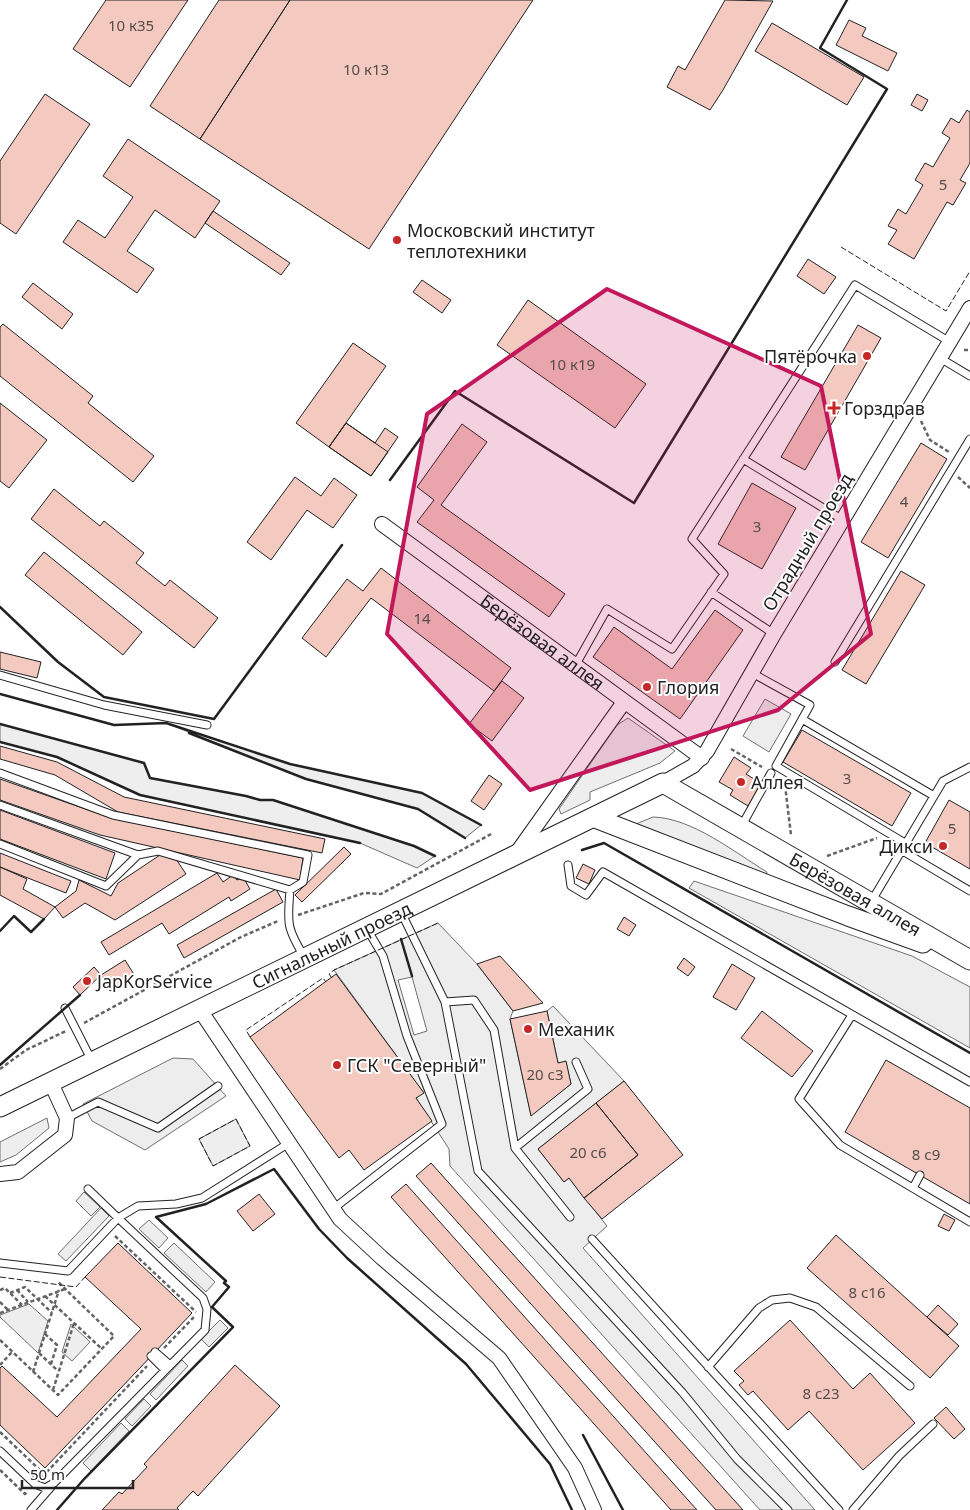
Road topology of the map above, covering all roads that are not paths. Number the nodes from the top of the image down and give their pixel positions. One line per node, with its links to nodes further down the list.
1 (970, 308): 2 (street, Отрадный проезд)
2 (950, 342): 3 (street, Отрадный проезд); 6 (lane)
3 (940, 358): 4 (lane); 7 (street, Отрадный проезд)
4 (970, 376)
5 (970, 439): 11 (lane)
6 (743, 459): 7 (lane); 9 (lane)
7 (843, 520): 10 (street, Отрадный проезд)
8 (382, 524): 12 (street, Берёзовая аллея)
9 (711, 592): 10 (lane); 12 (lane)
10 (774, 634): 13 (street, Отрадный проезд)
11 (835, 662)
12 (575, 666): 15 (street, Берёзовая аллея)
13 (752, 673): 16 (lane); 18 (street, Отрадный проезд)
14 (0, 675): 17 (lane)
15 (624, 702): 18 (street, Берёзовая аллея); 30 (street)
16 (802, 719): 23 (lane); 27 (lane)
17 (208, 724)
18 (702, 758): 22 (street, Отрадный проезд)
19 (970, 767): 23 (lane)
20 (0, 773): 33 (lane)
21 (771, 773): 26 (lane)
22 (663, 783): 25 (main road, Сигнальный проезд); 26 (main road, Берёзовая аллея)
23 (934, 796): 27 (lane)
24 (0, 805): 31 (lane)
25 (595, 818): 30 (main road, Сигнальный проезд); 38 (main road)
26 (741, 828): 35 (main road, Берёзовая аллея)
27 (905, 843): 29 (lane)
28 (0, 844): 31 (lane)
29 (901, 850): 34 (lane); 35 (lane)
30 (516, 854): 36 (main road, Сигнальный проезд)
31 (138, 856): 33 (lane)
32 (568, 865): 43 (lane)
33 (290, 890): 39 (lane)
34 (970, 891)
35 (870, 902): 38 (main road, Берёзовая аллея)
36 (401, 912): 37 (main road, Сигнальный проезд); 40 (lane)
37 (367, 929): 39 (main road, Сигнальный проезд); 57 (lane)
38 (969, 957)
39 (305, 958): 42 (main road, Сигнальный проезд)
40 (445, 1002): 52 (lane); 72 (lane)
41 (65, 1008): 45 (lane)
42 (200, 1010): 45 (main road, Сигнальный проезд); 51 (street)
43 (852, 1015): 46 (lane); 55 (lane)
44 (576, 1062): 52 (lane)
45 (93, 1063): 47 (main road, Сигнальный проезд)
46 (970, 1082)
47 (51, 1083): 49 (main road, Сигнальный проезд); 50 (street)
48 (218, 1086): 50 (lane)
49 (0, 1107)
50 (67, 1118): 53 (street)
51 (289, 1143): 57 (street); 59 (lane)
52 (515, 1148): 58 (lane)
53 (0, 1174)
54 (920, 1175): 55 (lane)
55 (913, 1188): 60 (lane)
56 (88, 1190): 59 (lane)
57 (333, 1209): 71 (street)
58 (570, 1217)
59 (118, 1218): 62 (lane); 65 (lane)
60 (970, 1222)
61 (592, 1239): 64 (lane)
62 (0, 1263)
63 (155, 1355): 65 (lane)
64 (708, 1367): 66 (lane); 73 (lane)
65 (168, 1368): 69 (lane)
66 (910, 1386)
67 (933, 1424): 74 (lane)
68 (0, 1451): 69 (lane)
69 (54, 1483): 70 (lane)
70 (31, 1510)
71 (594, 1510)
72 (788, 1510)
73 (840, 1510)
74 (853, 1510)

